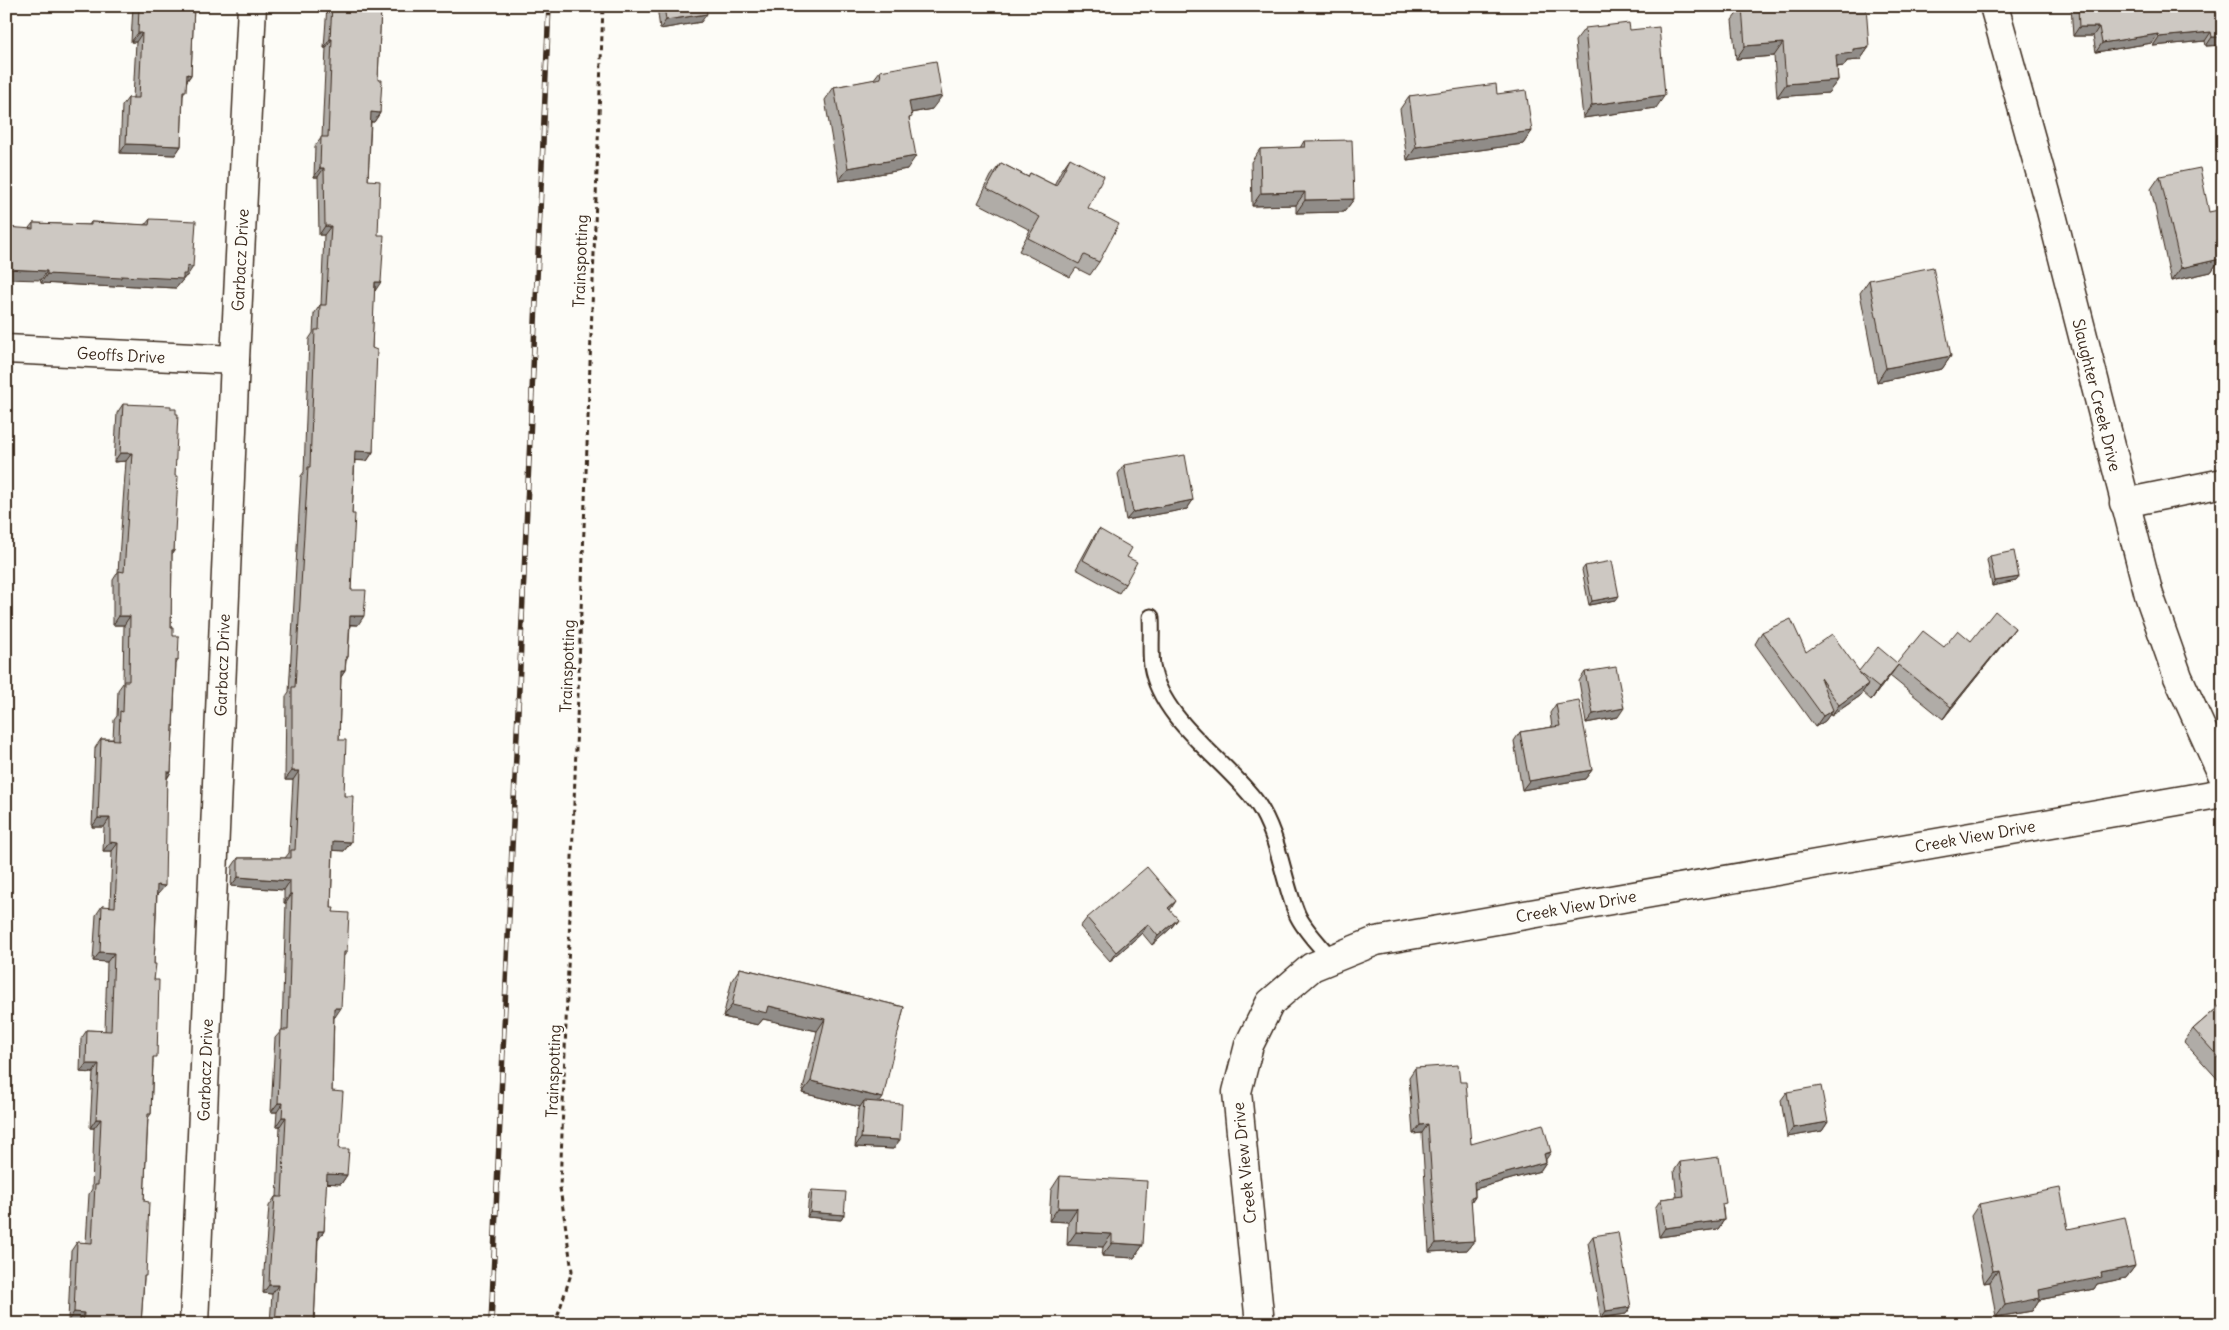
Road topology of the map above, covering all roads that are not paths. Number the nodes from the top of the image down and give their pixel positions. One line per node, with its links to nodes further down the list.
1 (252, 6): 4 (street, Garbacz Drive)
2 (1994, 6): 6 (street, Slaughter Creek Drive)
3 (6, 350): 4 (street, Geoffs Drive)
4 (235, 360): 11 (street, Garbacz Drive)
5 (2223, 482): 6 (street)
6 (2124, 503): 8 (street, Slaughter Creek Drive)
7 (1151, 617): 10 (lane)
8 (2223, 776)
9 (2223, 793): 10 (street, Creek View Drive)
10 (1331, 959): 12 (street, Creek View Drive)
11 (194, 1324)
12 (1260, 1324)

